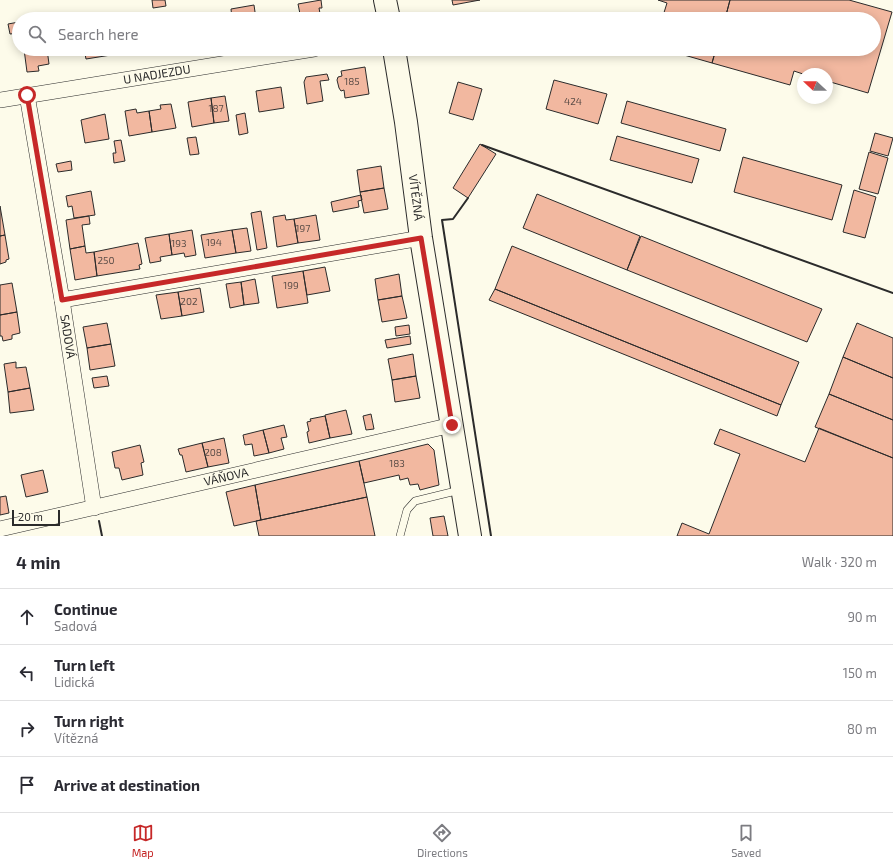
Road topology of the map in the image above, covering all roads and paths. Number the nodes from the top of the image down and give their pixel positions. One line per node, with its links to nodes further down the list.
1 (386, 0): 2 (main road)
2 (388, 12)
3 (270, 56): 5 (street, U NADJEZDU)
4 (395, 56): 7 (main road, VÍTĚZNÁ)
5 (27, 95): 6 (street, U NADJEZDU); 8 (street, SADOVÁ)
6 (0, 100)
7 (421, 238): 8 (street); 9 (main road, VÍTĚZNÁ)
8 (62, 300): 11 (street, SADOVÁ)
9 (452, 425): 10 (main road, VÍTĚZNÁ); 11 (street, VÁŇOVA)
10 (462, 490): 13 (lane); 14 (main road, VÍTĚZNÁ)
11 (94, 508): 12 (street, VÁŇOVA)
12 (0, 529)
13 (400, 536)
14 (470, 536)

